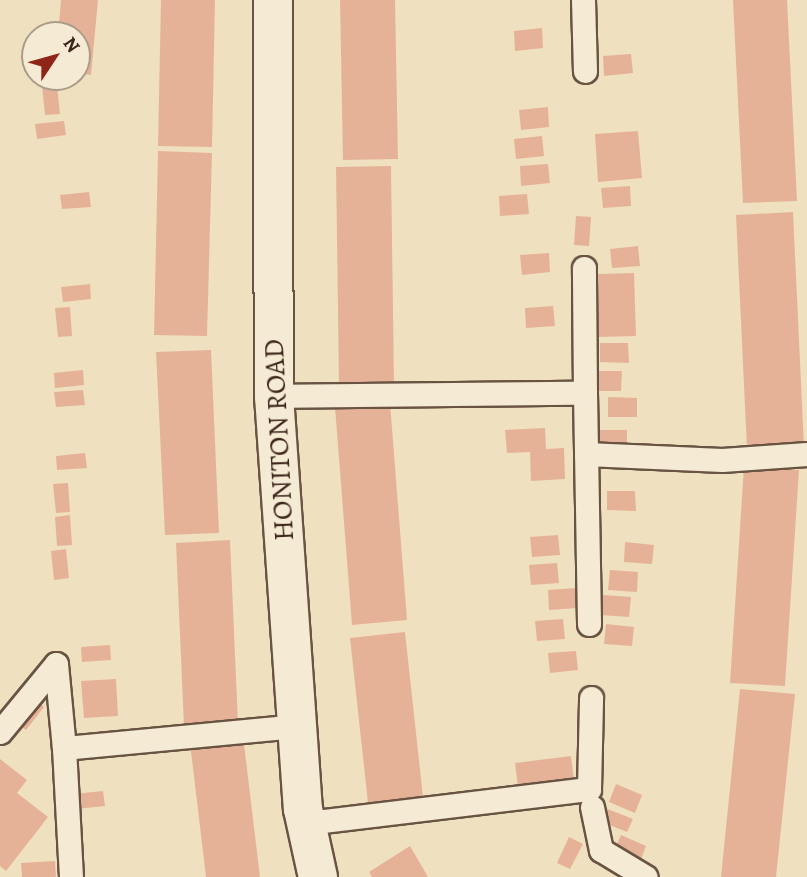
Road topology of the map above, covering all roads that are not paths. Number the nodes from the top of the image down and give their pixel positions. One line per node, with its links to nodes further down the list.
1 (273, 0): 6 (street, HONITON ROAD)
2 (583, 0): 3 (lane)
3 (585, 71)
4 (584, 268): 5 (lane)
5 (585, 393): 6 (lane); 7 (lane)
6 (274, 396): 11 (street, HONITON ROAD)
7 (586, 454): 8 (lane); 9 (lane)
8 (807, 454)
9 (589, 624)
10 (592, 698): 15 (lane)
11 (297, 726): 13 (lane); 15 (street, HONITON ROAD)
12 (0, 732): 13 (lane)
13 (64, 748): 16 (lane)
14 (592, 807): 18 (lane)
15 (307, 823): 17 (street, HONITON ROAD)
16 (71, 877)
17 (318, 877)
18 (646, 877)

